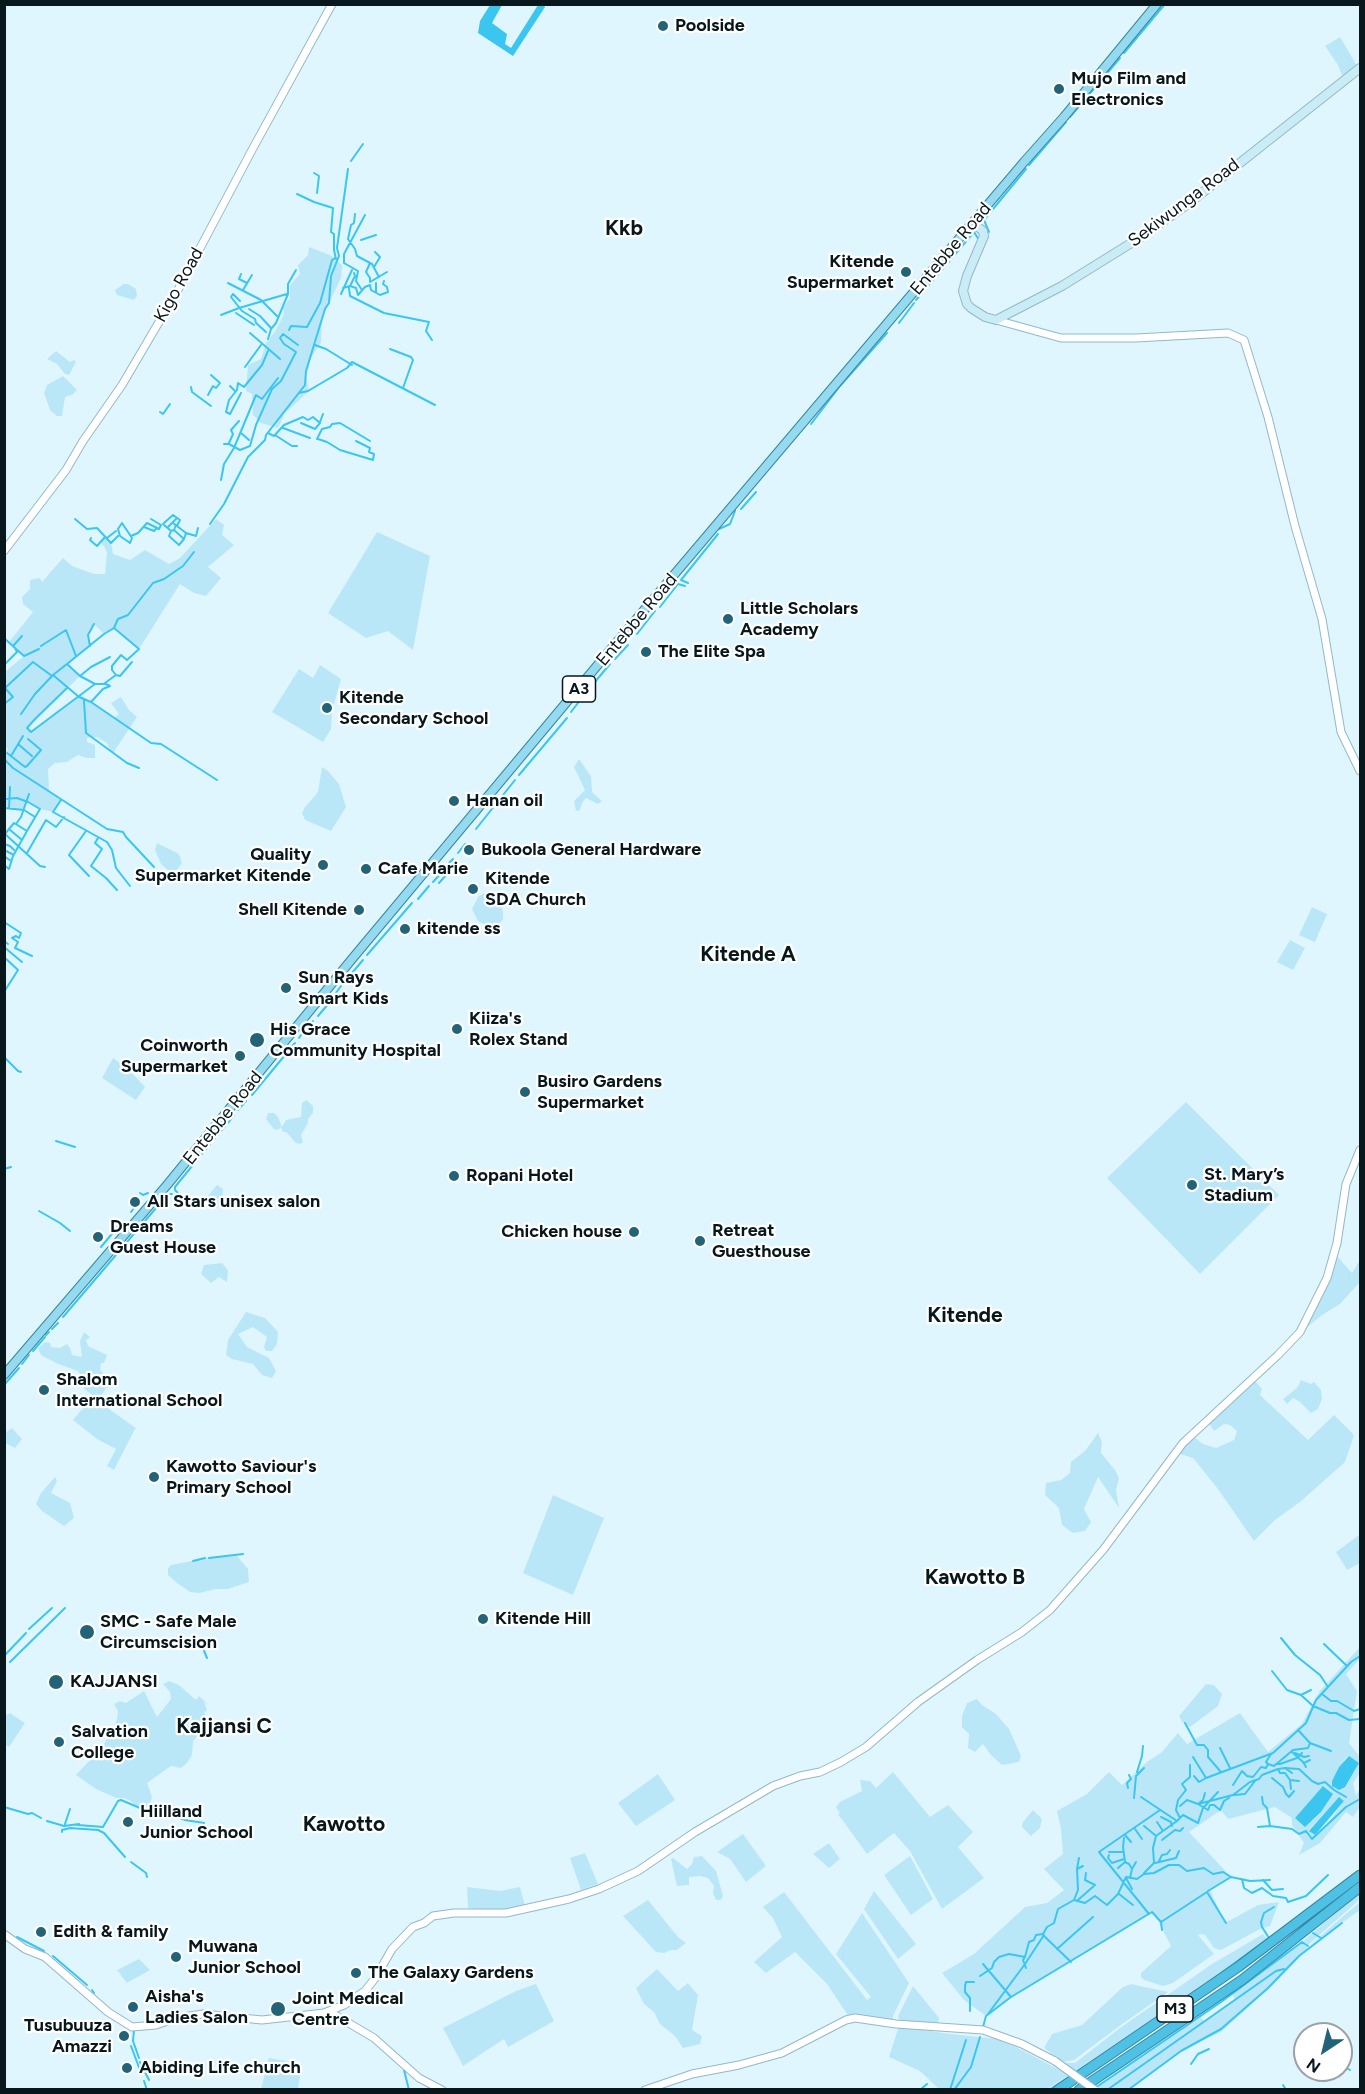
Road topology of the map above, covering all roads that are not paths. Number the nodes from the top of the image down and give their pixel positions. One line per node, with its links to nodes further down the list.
1 (332, 4): 6 (street, Kigo Road)
2 (1157, 4): 4 (main road, Entebbe Road / A3)
3 (1360, 68): 5 (main road, Sekiwunga Road)
4 (973, 223): 5 (main road); 9 (main road, Entebbe Road / A3)
5 (996, 320): 7 (street)
6 (4, 551)
7 (1360, 771)
8 (1360, 1150): 13 (street)
9 (4, 1376)
10 (1360, 1875): 16 (highway, M3)
11 (1360, 1887): 17 (highway, M3)
12 (4, 1934): 13 (street)
13 (330, 2012): 14 (street)
14 (442, 2090)
15 (645, 2090): 18 (street, bridge)
16 (1058, 2090)
17 (1079, 2090)
18 (1095, 2090)

